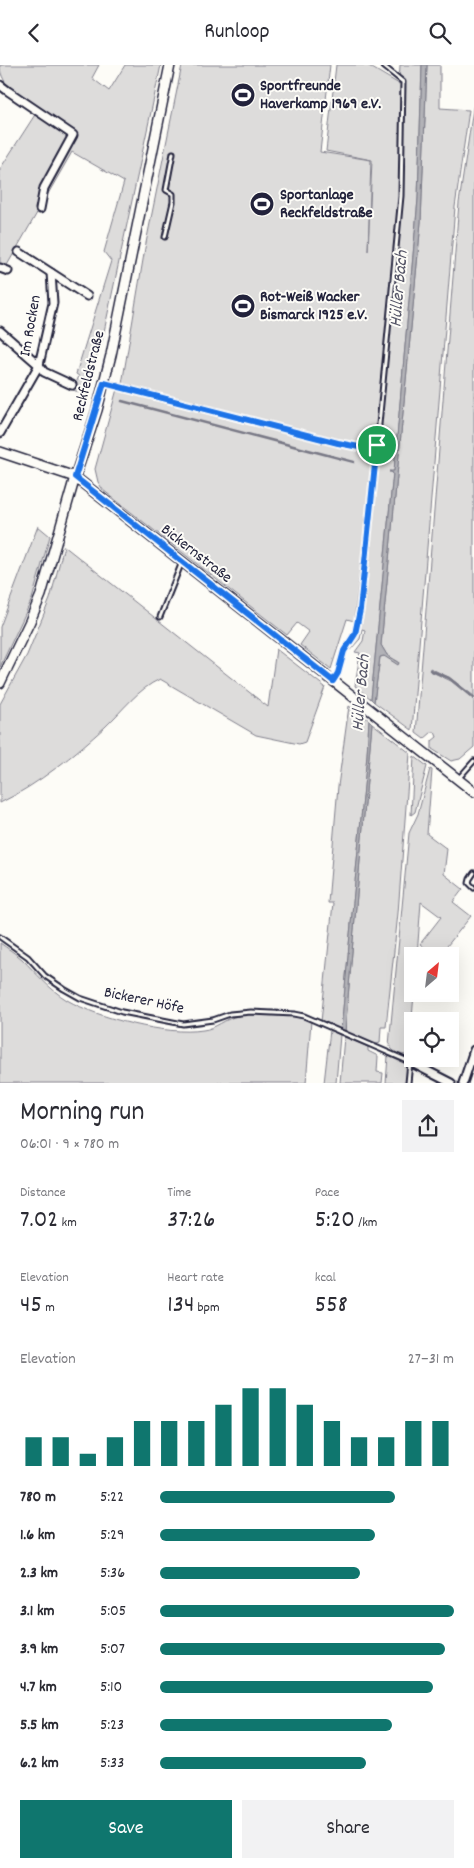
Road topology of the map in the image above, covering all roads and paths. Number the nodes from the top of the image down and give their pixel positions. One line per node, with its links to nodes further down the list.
1 (170, 65): 14 (street, Reckfeldstraße)
2 (382, 65): 17 (lane)
3 (0, 85): 5 (street)
4 (173, 153): 6 (lane)
5 (40, 209)
6 (165, 237)
7 (19, 252): 10 (street, Im Rocken)
8 (0, 268): 9 (street)
9 (8, 271)
10 (51, 273): 11 (street, Im Rocken); 13 (street, Im Rocken)
11 (87, 296)
12 (0, 331): 13 (street)
13 (38, 365): 15 (street); 16 (street, Im Rocken)
14 (104, 383): 17 (lane); 19 (street, Reckfeldstraße)
15 (72, 385)
16 (0, 433)
17 (377, 445): 22 (lane)
18 (0, 452): 19 (street, Bickernstraße)
19 (75, 477): 20 (street, Bickernstraße); 23 (street, Reckfeldstraße)
20 (182, 562): 21 (lane); 22 (street, Bickernstraße)
21 (160, 617)
22 (333, 681): 25 (street, Bickernstraße)
23 (0, 683)
24 (474, 761): 25 (lane)
25 (458, 779): 26 (street, Bickernstraße)
26 (474, 792)
27 (474, 873): 28 (lane)
28 (474, 888)
29 (0, 937): 31 (lane, Bickerer Höfe)
30 (474, 1050): 36 (street)
31 (404, 1059)
32 (410, 1067): 34 (lane)
33 (420, 1067): 35 (street)
34 (408, 1083)
35 (451, 1083)
36 (463, 1083)

